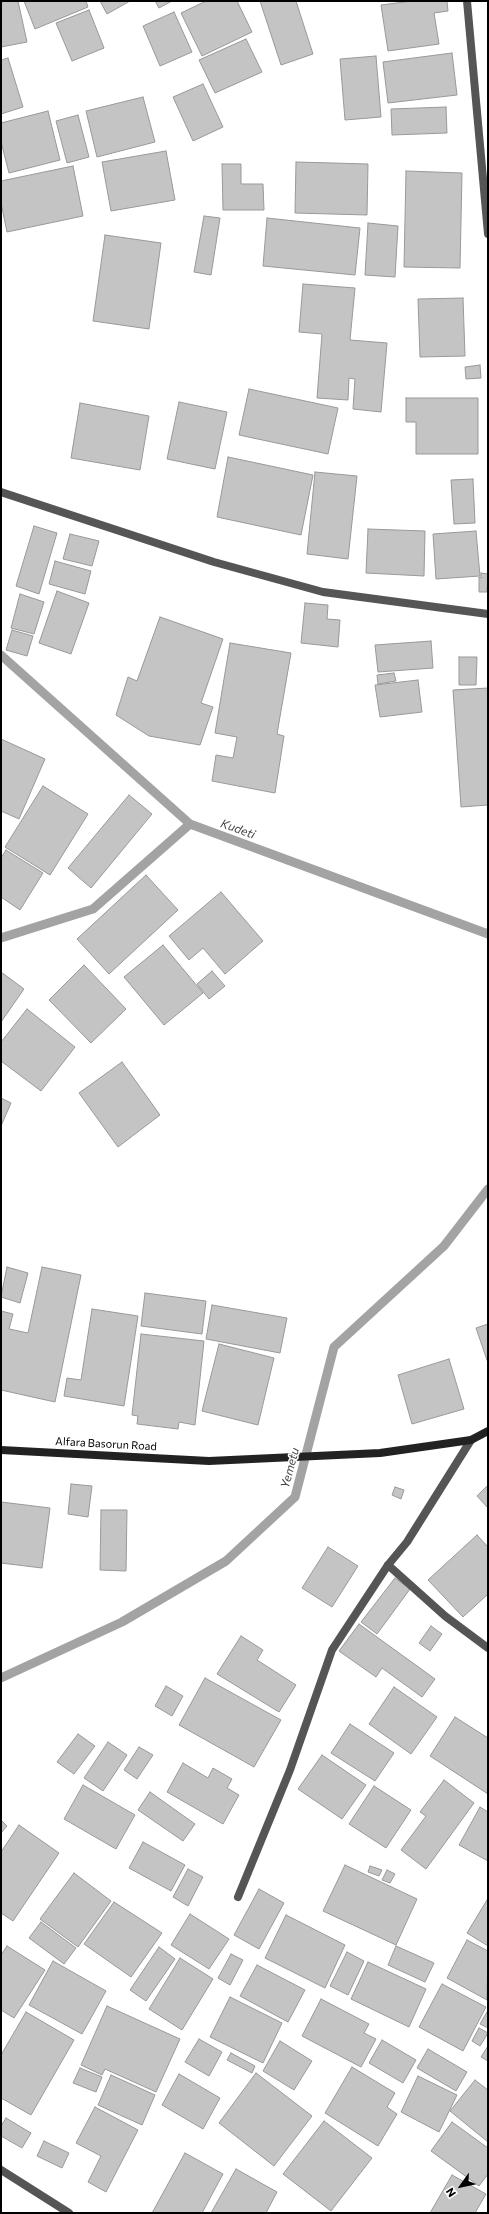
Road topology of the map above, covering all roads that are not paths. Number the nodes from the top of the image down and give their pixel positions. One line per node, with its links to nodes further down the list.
1 (467, 1): 2 (street)
2 (488, 234)
3 (1, 492): 4 (street)
4 (488, 614)
5 (488, 1431): 6 (street, Alfara Basorun Road)
6 (471, 1440): 7 (street, Alfara Basorun Road); 8 (street)
7 (1, 1450)
8 (388, 1565): 9 (street); 10 (street)
9 (488, 1648)
10 (238, 1897)
11 (1, 2170): 12 (street)
12 (69, 2213)

